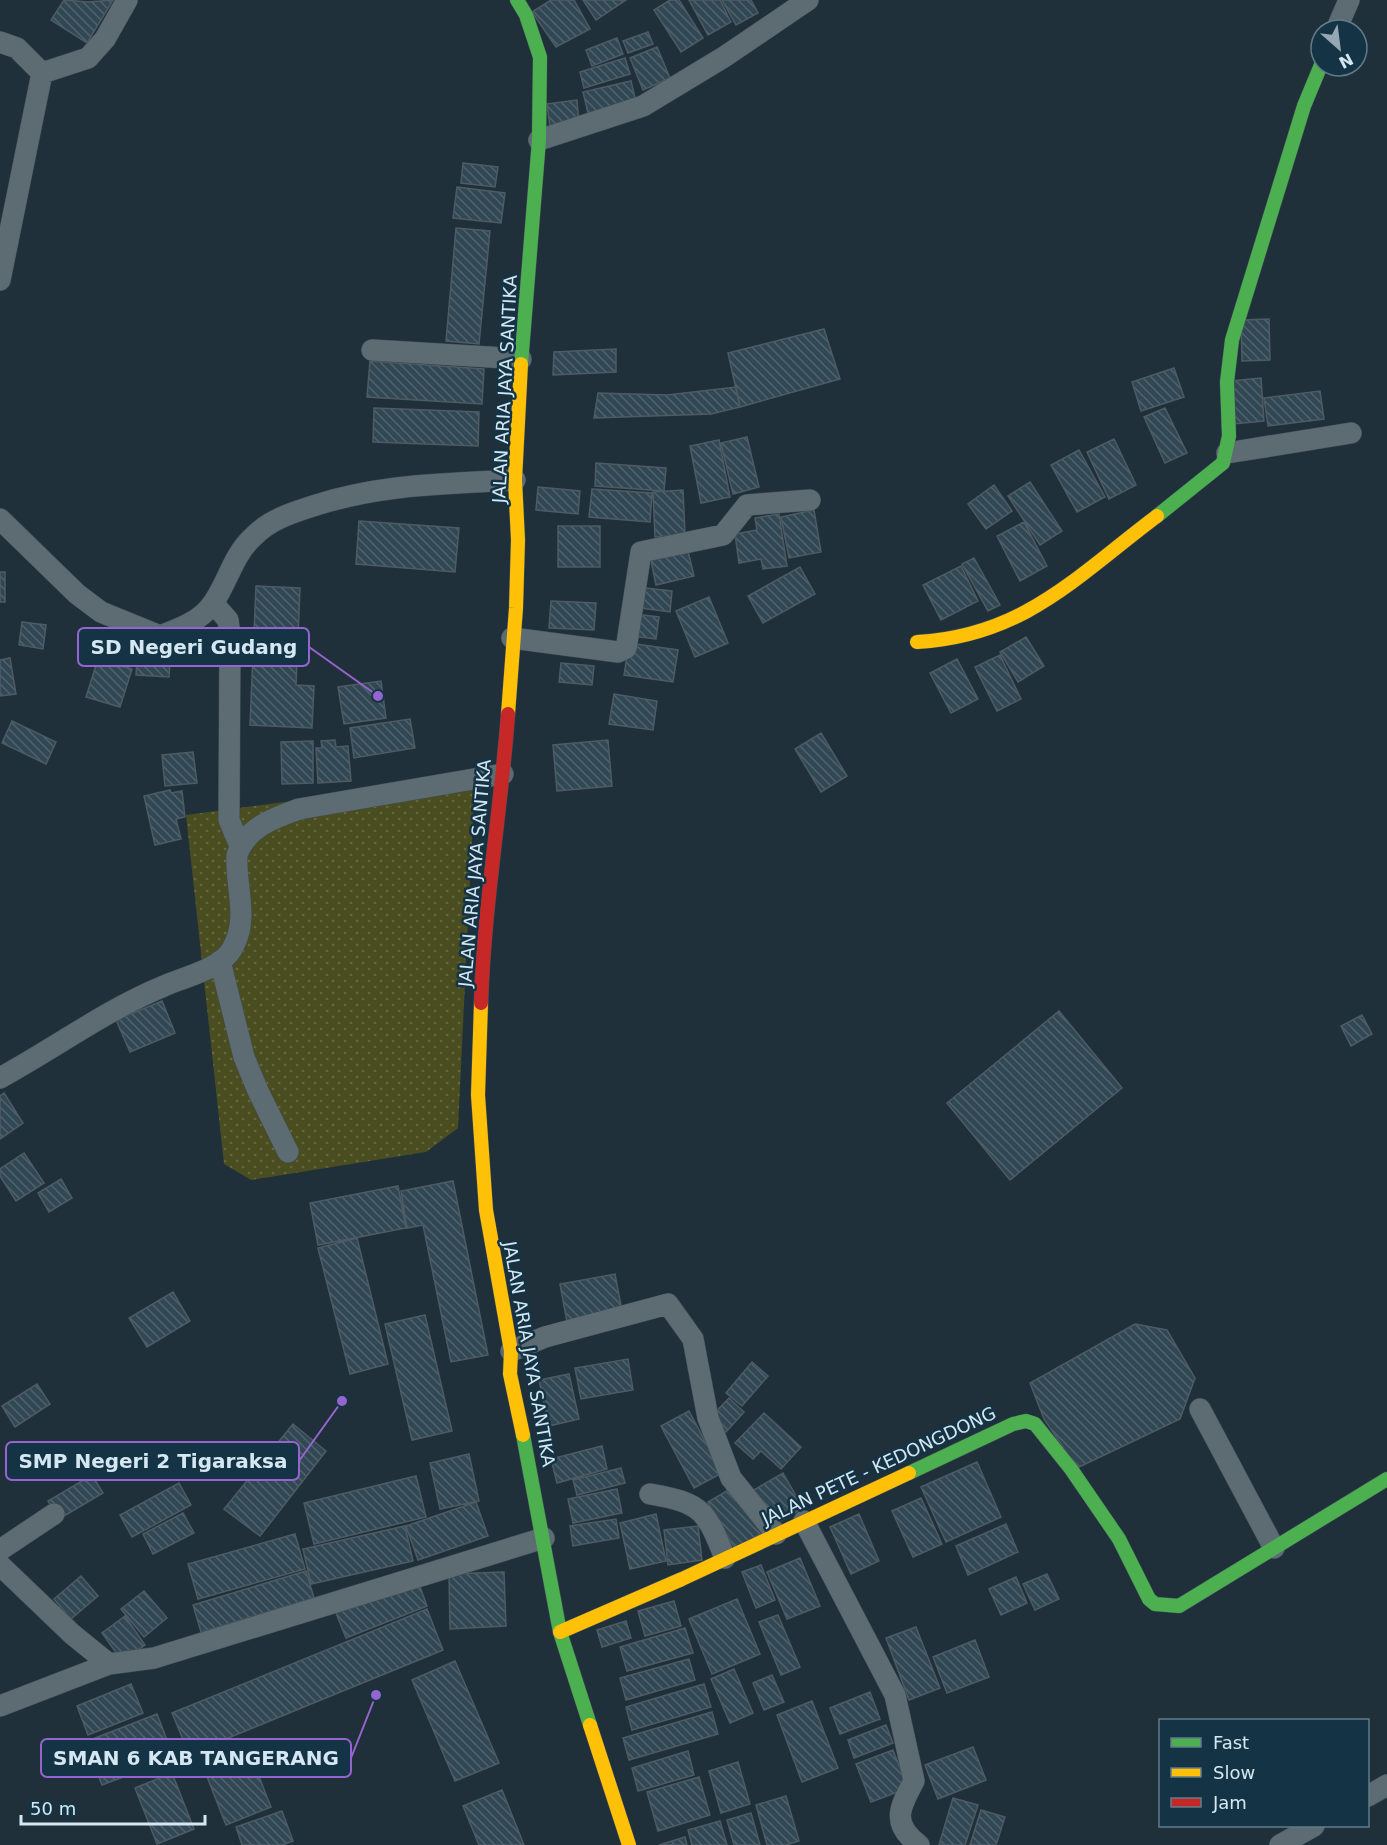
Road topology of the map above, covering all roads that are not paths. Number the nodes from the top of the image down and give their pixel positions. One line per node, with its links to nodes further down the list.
1 (127, 0): 7 (street)
2 (517, 0): 9 (street, JALAN ARIA JAYA SANTIKA)
3 (808, 0): 9 (street)
4 (1349, 0): 5 (street)
5 (1341, 18)
6 (0, 42): 7 (street)
7 (42, 73): 10 (street)
8 (1316, 78): 14 (street)
9 (539, 140): 12 (street, JALAN ARIA JAYA SANTIKA)
10 (0, 280)
11 (372, 351): 12 (street)
12 (521, 359): 15 (street, JALAN ARIA JAYA SANTIKA)
13 (1351, 433): 14 (street)
14 (1227, 453): 20 (street)
15 (515, 480): 18 (street); 19 (street, JALAN ARIA JAYA SANTIKA)
16 (810, 500): 19 (street)
17 (0, 519): 18 (street)
18 (213, 603): 22 (street)
19 (512, 638): 21 (street, JALAN ARIA JAYA SANTIKA)
20 (917, 642)
21 (503, 774): 22 (street); 26 (street, JALAN ARIA JAYA SANTIKA)
22 (240, 846): 23 (street)
23 (220, 961): 24 (street); 25 (street)
24 (0, 1078)
25 (288, 1152)
26 (511, 1351): 32 (street); 33 (street, JALAN ARIA JAYA SANTIKA)
27 (1200, 1409): 34 (street)
28 (1387, 1479): 34 (street, JALAN PETE - KEDONGDONG)
29 (650, 1494): 36 (street)
30 (54, 1514): 35 (street)
31 (804, 1521): 32 (street, JALAN PETE - KEDONGDONG); 34 (street, JALAN PETE - KEDONGDONG); 45 (street)
32 (776, 1534): 36 (street, JALAN PETE - KEDONGDONG)
33 (544, 1538): 38 (street, JALAN ARIA JAYA SANTIKA); 39 (street)
34 (1274, 1548)
35 (0, 1550)
36 (725, 1558): 38 (street, JALAN PETE - KEDONGDONG)
37 (0, 1565): 39 (street)
38 (560, 1632): 44 (street, JALAN ARIA JAYA SANTIKA)
39 (109, 1664): 40 (street)
40 (0, 1706)
41 (1387, 1785): 42 (street)
42 (1369, 1795)
43 (1312, 1827): 46 (street)
44 (629, 1845)
45 (919, 1845)
46 (1280, 1845)

